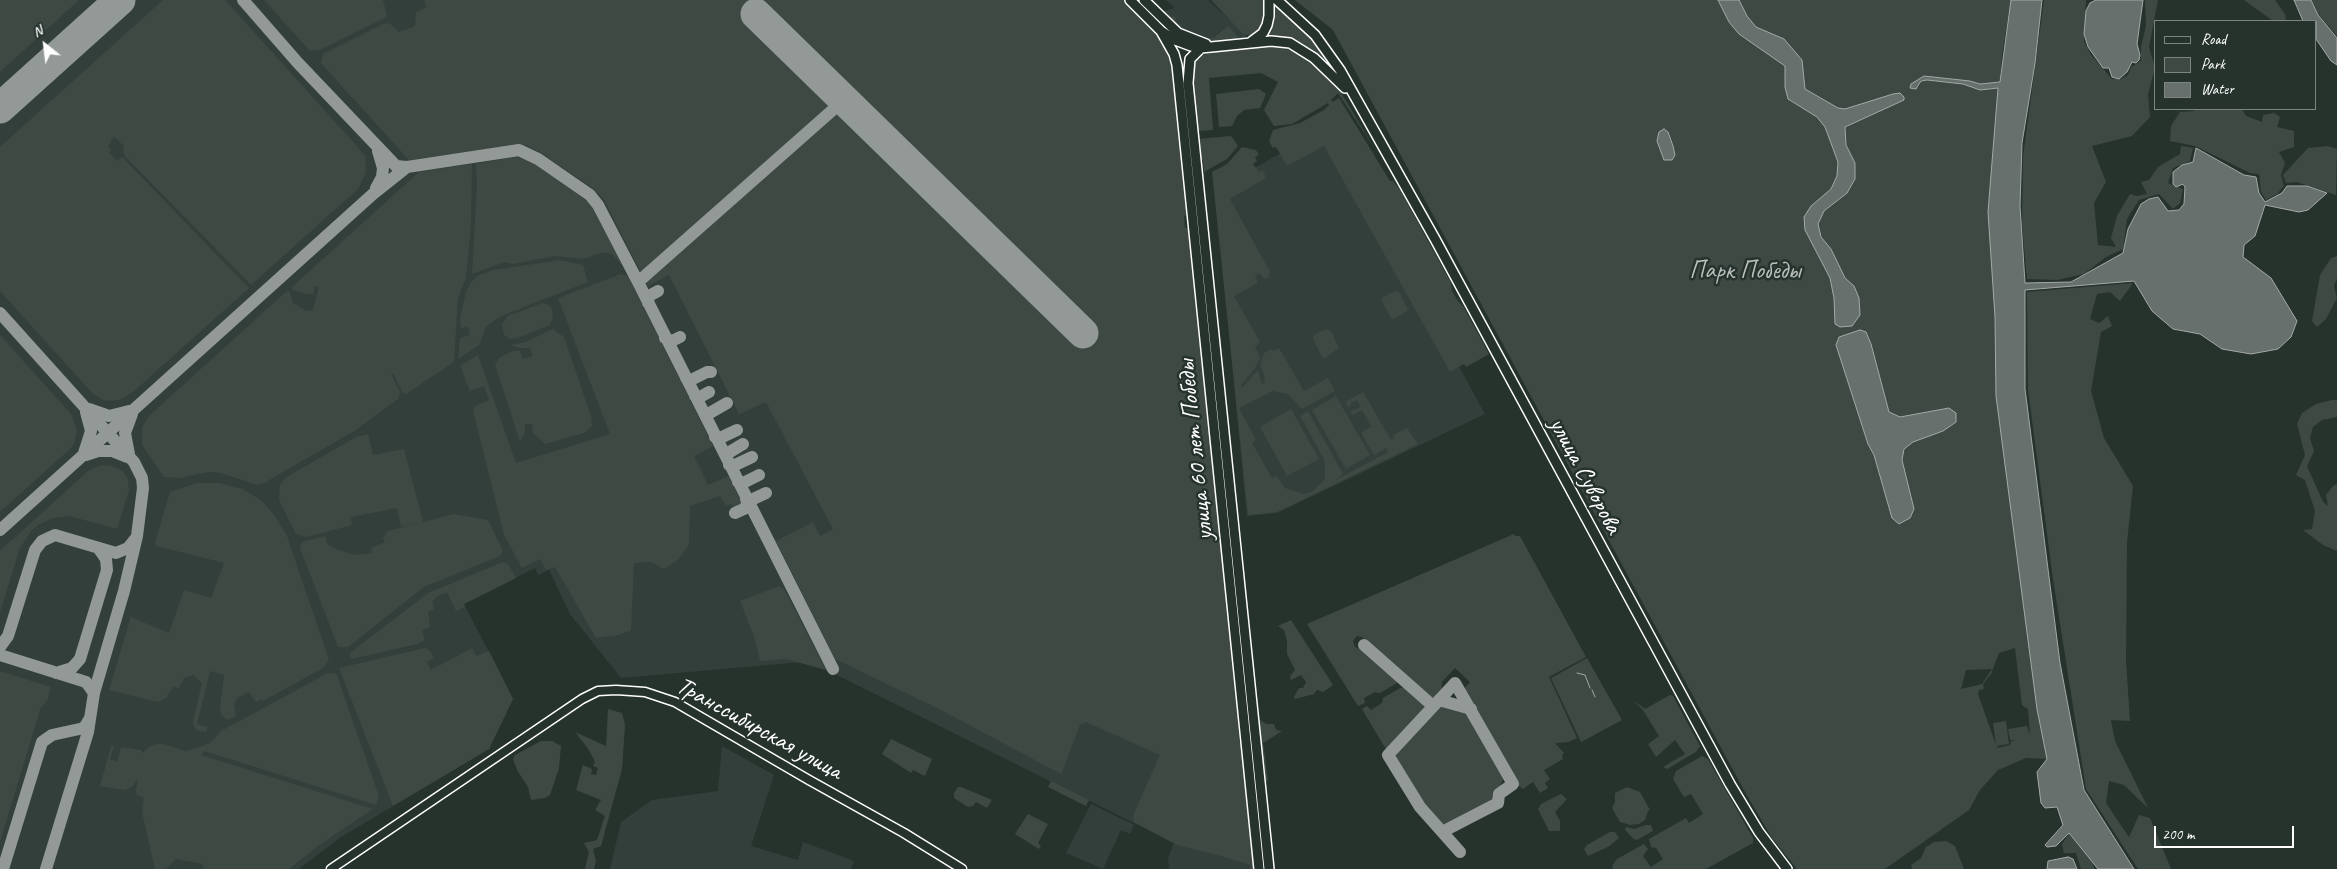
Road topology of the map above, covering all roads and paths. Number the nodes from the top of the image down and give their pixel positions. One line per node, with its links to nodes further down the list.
1 (1130, 0): 5 (main road)
2 (1144, 0): 7 (main road)
3 (1268, 0): 6 (main road)
4 (1277, 0): 9 (main road)
5 (1162, 31): 8 (main road); 10 (main road, улица 60 лет Победы)
6 (1248, 43): 7 (main road); 9 (main road)
7 (1213, 46): 8 (main road)
8 (1201, 48): 10 (main road, улица 60 лет Победы)
9 (1353, 97): 18 (main road, улица Суворова)
10 (1187, 124): 11 (main road, улица 60 лет Победы)
11 (1244, 677): 12 (main road, улица 60 лет Победы); 13 (main road, улица 60 лет Победы)
12 (1266, 842): 13 (main road); 17 (main road, улица 60 лет Победы)
13 (1256, 844): 16 (main road, улица 60 лет Победы)
14 (331, 869): 15 (main road, Транссибирская улица)
15 (962, 869)
16 (1259, 869)
17 (1269, 869)
18 (1787, 869)

